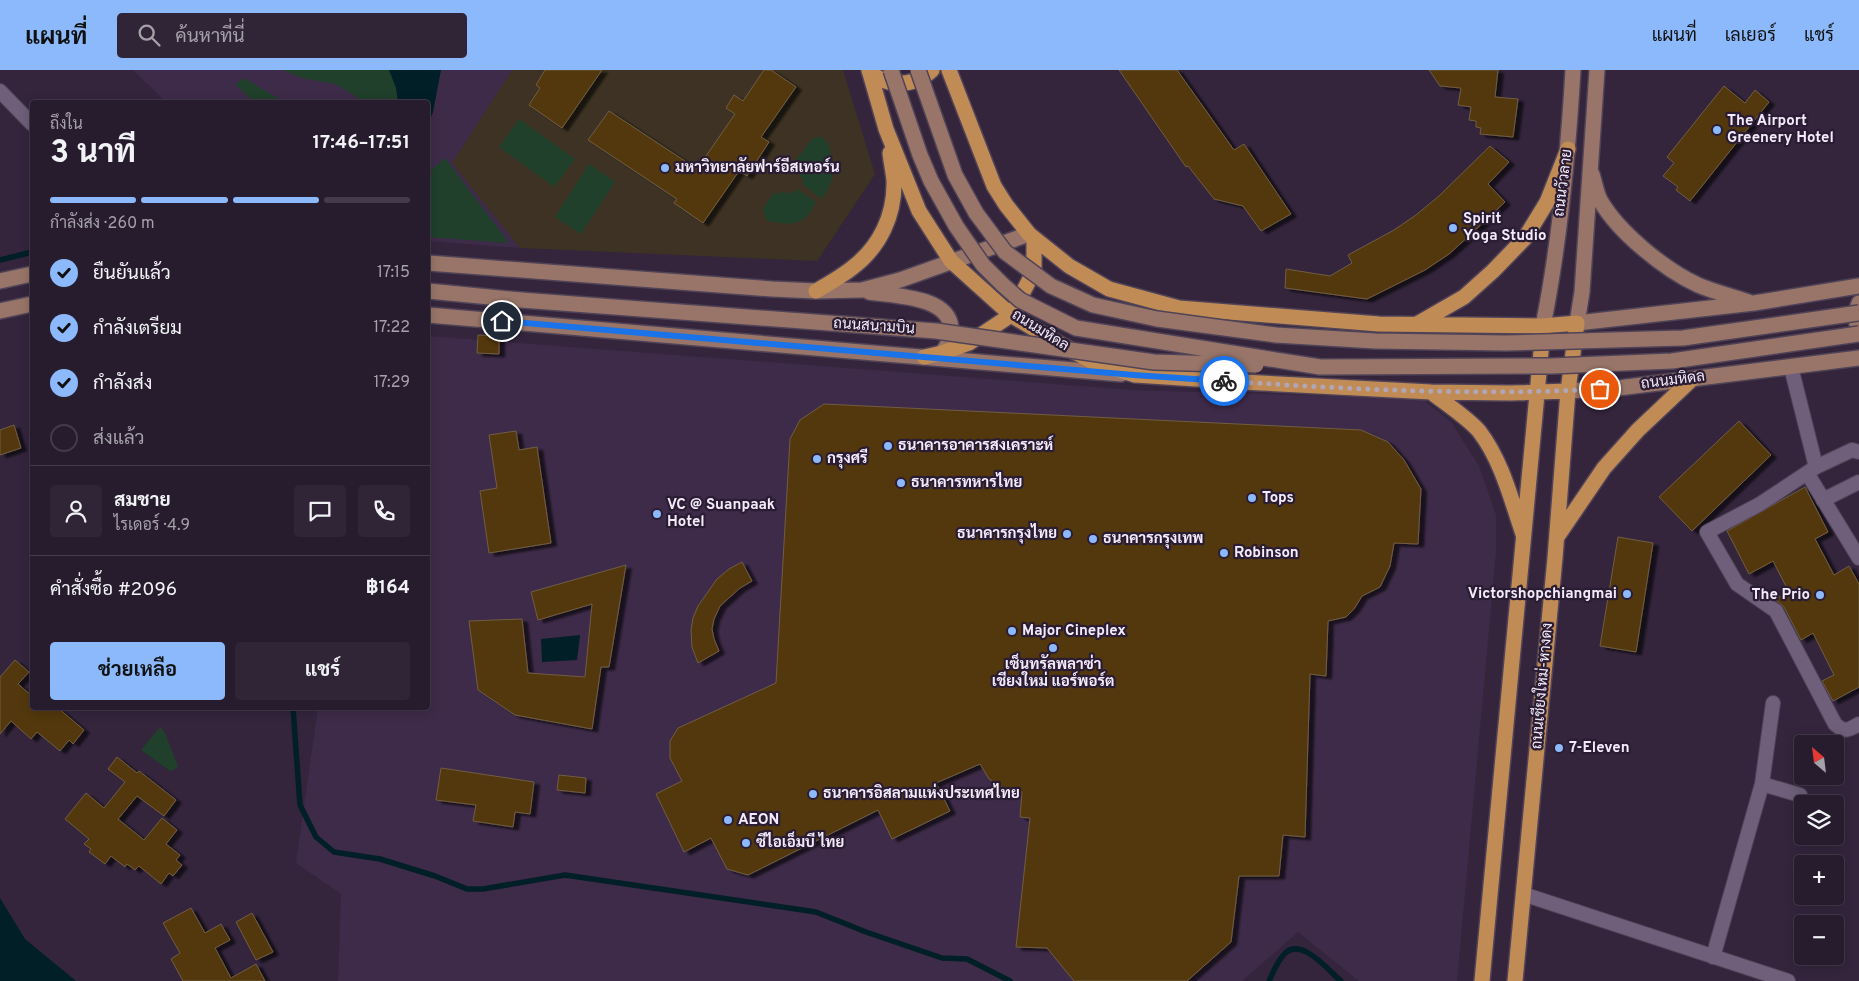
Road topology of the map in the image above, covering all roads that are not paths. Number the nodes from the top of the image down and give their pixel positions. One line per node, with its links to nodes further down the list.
1 (869, 70): 4 (main road); 10 (main road, ถนนมหิดล)
2 (891, 70): 36 (main road, ถนนมหิดล, bridge)
3 (918, 70): 26 (main road, bridge)
4 (932, 70)
5 (949, 70): 13 (main road)
6 (1573, 70): 11 (main road, ถนนวัวลาย)
7 (1597, 70): 12 (main road, ถนนวัวลาย)
8 (0, 91): 9 (street)
9 (30, 122)
10 (886, 129): 14 (main road, ถนนมหิดล); 21 (main road)
11 (1568, 150): 30 (main road); 31 (main road, ถนนวัวลาย)
12 (1589, 166): 24 (main road); 29 (main road, ถนนวัวลาย)
13 (1031, 236): 14 (main road); 28 (main road); 30 (main road)
14 (951, 261): 19 (main road); 28 (main road, ถนนมหิดล)
15 (430, 264): 21 (main road)
16 (30, 274): 17 (main road)
17 (0, 281)
18 (1859, 286): 24 (main road)
19 (862, 290): 21 (main road); 33 (main road)
20 (430, 291): 36 (main road, ถนนสนามบิน, bridge)
21 (816, 292)
22 (1859, 303): 32 (main road)
23 (30, 304): 25 (main road)
24 (1754, 304): 29 (main road)
25 (0, 311)
26 (1859, 313)
27 (430, 314): 34 (main road, ถนนสนามบิน)
28 (1011, 315): 33 (main road); 38 (main road, ถนนมหิดล)
29 (1577, 323): 31 (main road); 40 (main road, ถนนเชียงใหม่-หางดง)
30 (1416, 324): 31 (main road)
31 (1543, 326): 42 (main road)
32 (1859, 334): 36 (main road, ถนนมหิดล, bridge)
33 (942, 353): 34 (main road)
34 (924, 357): 38 (main road, ถนนสนามบิน)
35 (1859, 358): 37 (main road, ถนนมหิดล)
36 (1320, 367)
37 (1792, 367): 39 (main road, ถนนมหิดล); 44 (street)
38 (1134, 375): 41 (main road, ถนนมหิดล)
39 (1692, 379): 40 (main road, ถนนมหิดล); 47 (main road)
40 (1568, 391): 42 (main road, ถนนมหิดล); 47 (main road, ถนนเชียงใหม่-หางดง)
41 (1431, 392): 42 (main road, ถนนมหิดล); 48 (main road)
42 (1538, 392): 48 (main road)
43 (1859, 452): 44 (street)
44 (1812, 470): 46 (street); 51 (street)
45 (1859, 482): 46 (street)
46 (1823, 500): 49 (street)
47 (1557, 537): 54 (main road, ถนนเชียงใหม่-หางดง)
48 (1525, 540): 56 (main road)
49 (1858, 553)
50 (1773, 703): 52 (street)
51 (1859, 724)
52 (1762, 784): 53 (street); 55 (street)
53 (1800, 795)
54 (1524, 894): 55 (street); 57 (main road, ถนนเชียงใหม่-หางดง)
55 (1713, 957): 58 (street)
56 (1482, 981)
57 (1516, 981)
58 (1788, 981)

